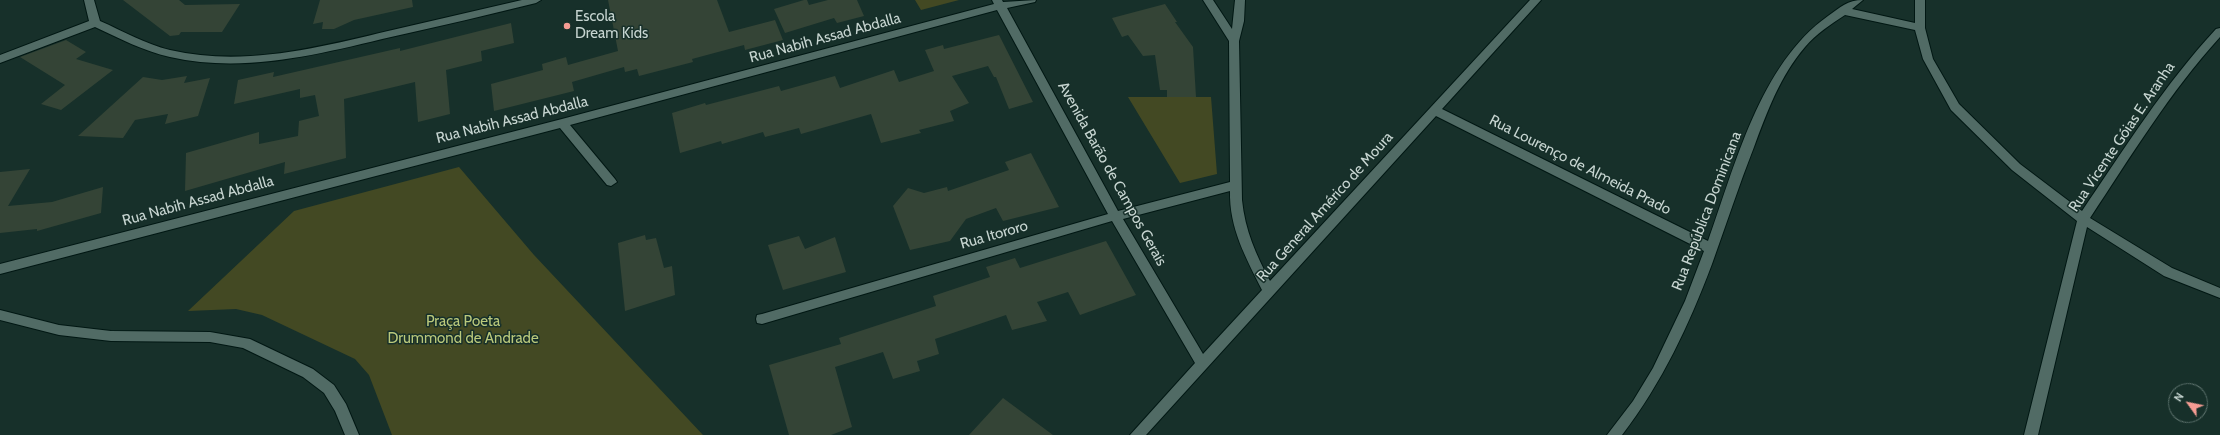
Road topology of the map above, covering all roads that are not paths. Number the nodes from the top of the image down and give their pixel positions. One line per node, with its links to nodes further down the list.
1 (89, 0): 11 (street)
2 (536, 0): 11 (street)
3 (1031, 0): 9 (street, Rua Nabih Assad Abdalla)
4 (1208, 0): 14 (street)
5 (1240, 0): 14 (street)
6 (1536, 0): 16 (street, Rua General Américo de Moura)
7 (1858, 0): 10 (street, Rua República Dominicana)
8 (1920, 0): 12 (street)
9 (999, 3): 17 (street, Rua Nabih Assad Abdalla); 20 (street, Avenida Barão de Campos Gerais)
10 (1844, 11): 12 (street); 22 (street, Rua República Dominicana)
11 (95, 23): 15 (street)
12 (1920, 28): 21 (street)
13 (2220, 31): 21 (street, Rua Vicente Góias E. Aranha)
14 (1234, 40): 19 (street)
15 (0, 59)
16 (1434, 110): 22 (street, Rua Lourenço de Almeida Prado); 24 (street, Rua General Américo de Moura)
17 (562, 123): 18 (street); 23 (street, Rua Nabih Assad Abdalla)
18 (611, 182)
19 (1236, 185): 20 (street, Rua Itororo); 24 (street)
20 (1115, 216): 27 (street, Rua Itororo); 28 (street, Avenida Barão de Campos Gerais)
21 (2083, 220): 25 (street); 32 (street, Rua Vicente Góias E. Aranha)
22 (1710, 248): 31 (street, Rua República Dominicana)
23 (0, 269)
24 (1270, 291): 28 (street, Rua General Américo de Moura)
25 (2220, 293)
26 (0, 315): 29 (street)
27 (762, 319)
28 (1202, 363): 30 (street, Rua General Américo de Moura)
29 (352, 435)
30 (1137, 435)
31 (1614, 435)
32 (2031, 435)

